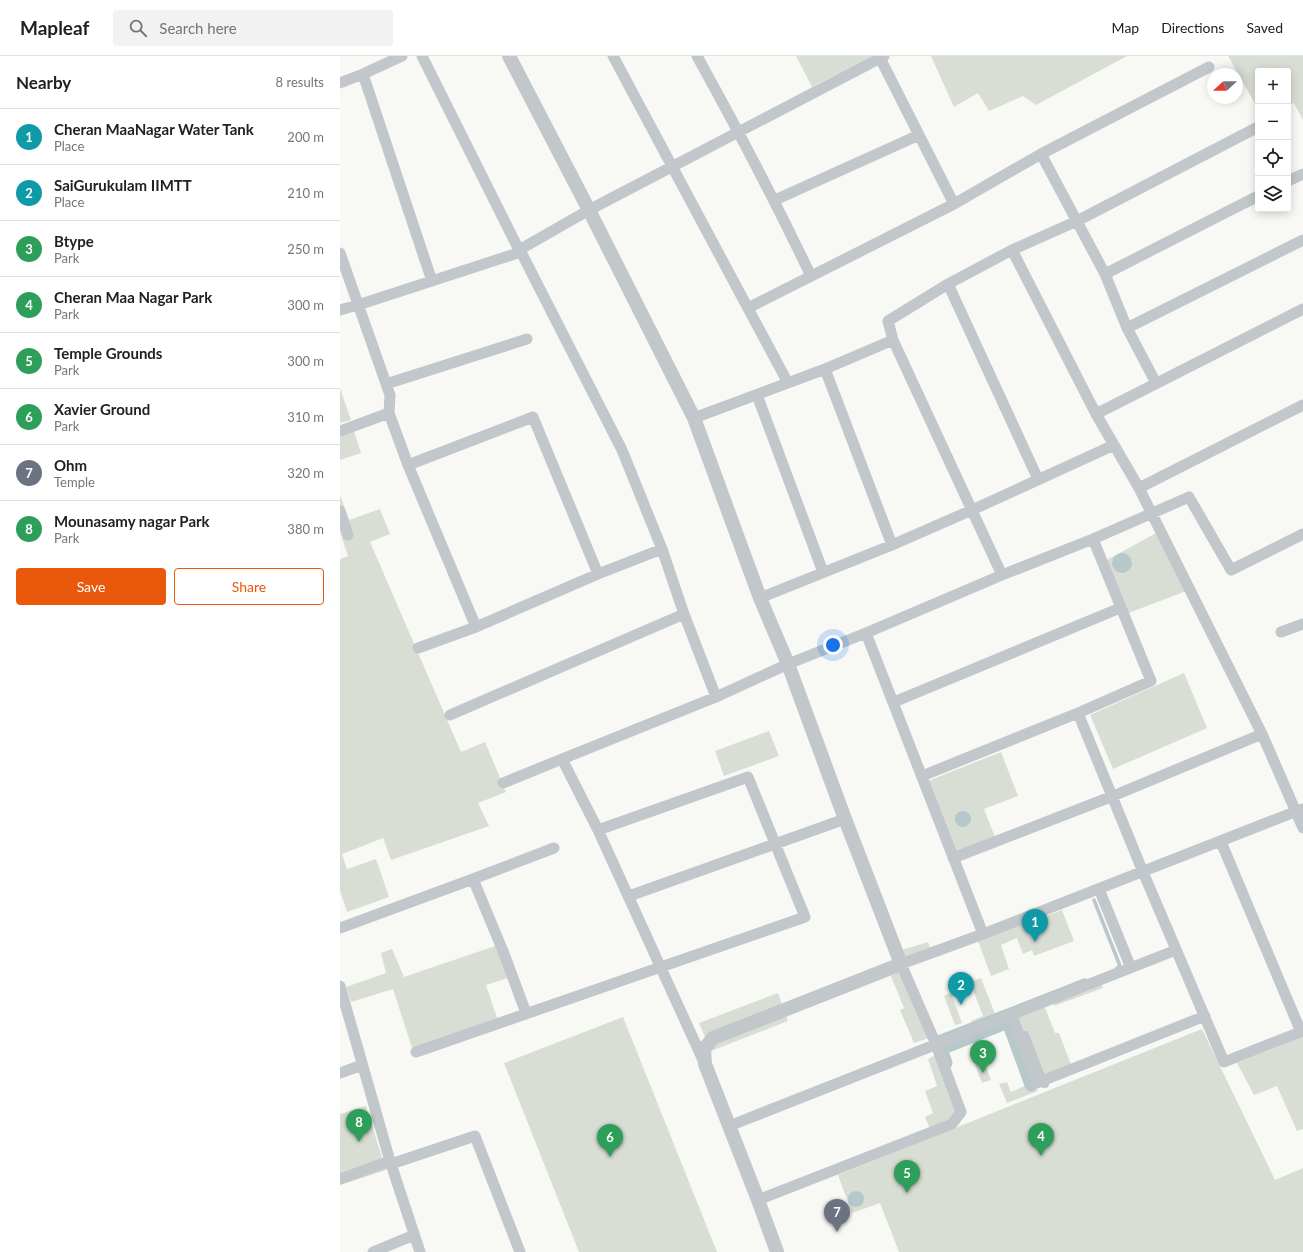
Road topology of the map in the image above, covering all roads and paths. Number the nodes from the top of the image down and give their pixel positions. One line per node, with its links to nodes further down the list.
1 (402, 56): 8 (street)
2 (422, 56): 24 (street)
3 (509, 56): 20 (street)
4 (613, 56): 14 (street)
5 (697, 56): 11 (street)
6 (882, 57): 11 (street); 12 (street)
7 (1209, 67): 13 (street)
8 (363, 74): 9 (street); 28 (street)
9 (340, 83)
10 (1255, 129): 21 (street)
11 (739, 131): 14 (street); 18 (street)
12 (919, 135): 18 (street); 19 (street)
13 (1041, 154): 19 (street); 21 (street)
14 (673, 166): 20 (street); 31 (street)
15 (1303, 174): 16 (street)
16 (1291, 180)
17 (1255, 198): 26 (street)
18 (775, 200): 27 (street)
19 (954, 204): 27 (street)
20 (587, 211): 24 (street); 45 (street); 70 (street)
21 (1077, 221): 23 (street); 26 (street)
22 (1303, 240): 34 (street)
23 (1012, 250): 29 (street); 44 (street)
24 (520, 251): 28 (street); 58 (street)
25 (340, 253): 30 (street)
26 (1105, 274): 34 (street)
27 (811, 276): 31 (street)
28 (432, 281): 30 (street)
29 (948, 284): 36 (street); 49 (street)
30 (358, 306): 33 (street); 40 (street)
31 (748, 308): 38 (street)
32 (1303, 309): 39 (street)
33 (340, 310)
34 (1127, 328): 39 (street)
35 (527, 338): 40 (street)
36 (893, 340): 37 (street); 51 (street)
37 (825, 369): 38 (street); 57 (street)
38 (788, 383): 41 (street)
39 (1156, 383): 44 (street)
40 (386, 384): 43 (street)
41 (757, 395): 45 (street); 59 (street)
42 (1303, 404): 50 (street)
43 (389, 414): 46 (street); 48 (street)
44 (1096, 414): 47 (street)
45 (694, 418): 62 (street)
46 (340, 431)
47 (1114, 445): 49 (street); 50 (street)
48 (408, 465): 60 (street); 66 (street)
49 (1038, 479): 51 (street)
50 (1139, 488): 53 (street)
51 (972, 510): 57 (street); 61 (street)
52 (340, 511): 55 (street)
53 (1152, 514): 54 (street); 56 (street); 75 (street)
54 (1303, 534)
55 (348, 535)
56 (1093, 539): 61 (street); 63 (street)
57 (892, 545): 59 (street)
58 (662, 550): 60 (street); 64 (street)
59 (824, 572): 62 (street)
60 (598, 574): 66 (street)
61 (1002, 575): 68 (street)
62 (760, 598): 70 (street)
63 (1120, 608): 72 (street); 73 (street)
64 (684, 614): 71 (street); 74 (street)
65 (1303, 624): 67 (street)
66 (476, 627): 69 (street)
67 (1281, 632)
68 (866, 633): 70 (street); 72 (street)
69 (418, 648)
70 (786, 665): 71 (street); 81 (street)
71 (716, 697): 76 (street)
72 (894, 702): 77 (street)
73 (1078, 713): 77 (street); 79 (street)
74 (450, 715)
75 (1262, 734): 79 (street); 80 (street)
76 (562, 759): 78 (street); 83 (street)
77 (922, 776): 87 (street)
78 (502, 783)
79 (1113, 796): 87 (street); 88 (street)
80 (1300, 810): 82 (street); 84 (street)
81 (844, 820): 85 (street); 95 (street)
82 (1303, 828)
83 (598, 830): 85 (street); 91 (street)
84 (1221, 842): 88 (street); 102 (street)
85 (775, 844): 91 (street); 96 (street)
86 (554, 848): 89 (street)
87 (953, 858): 93 (street)
88 (1143, 872): 90 (street); 94 (street)
89 (473, 879): 92 (street); 99 (street)
90 (1099, 889): 93 (street); 97 (street)
91 (629, 896): 96 (street)
92 (340, 928)
93 (983, 934): 95 (street)
94 (1176, 950): 97 (street); 101 (street)
95 (899, 965): 103 (street); 105 (street)
96 (661, 967): 99 (street); 105 (street)
97 (1131, 968): 100 (street)
98 (340, 986): 106 (street)
99 (526, 1014): 104 (street)
100 (1014, 1015): 101 (street); 103 (street)
101 (1206, 1018): 102 (street)
102 (1302, 1032)
103 (934, 1046): 108 (street); 111 (street)
104 (416, 1052)
105 (705, 1064): 108 (street)
106 (362, 1065): 107 (street); 109 (street)
107 (340, 1073)
108 (729, 1126): 111 (street)
109 (391, 1163): 110 (street); 112 (street); 115 (street)
110 (340, 1179)
111 (758, 1200): 116 (street)
112 (414, 1234): 113 (street); 114 (street)
113 (373, 1252)
114 (420, 1252)
115 (520, 1252)
116 (777, 1252)

